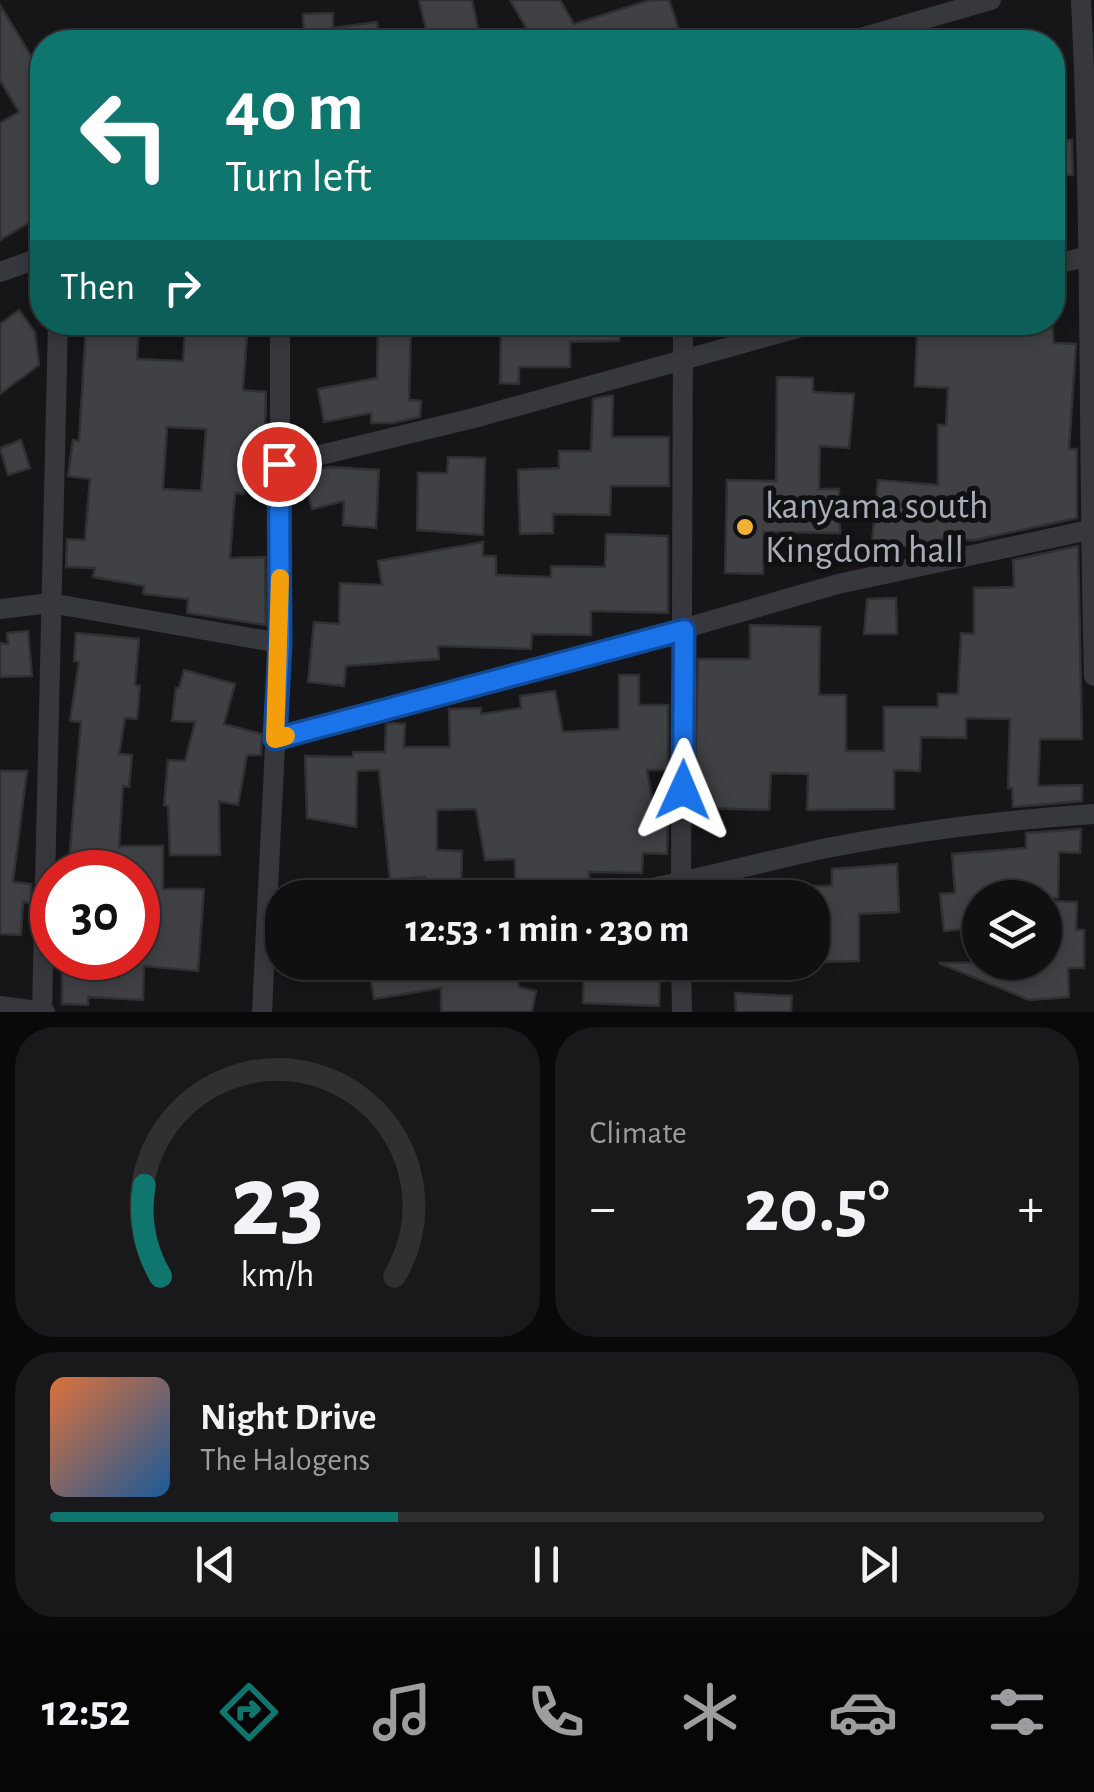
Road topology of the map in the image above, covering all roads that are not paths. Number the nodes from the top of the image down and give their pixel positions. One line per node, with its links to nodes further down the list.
1 (992, 0): 3 (street)
2 (1081, 0): 4 (street)
3 (888, 30)
4 (1090, 256): 6 (street); 13 (street)
5 (30, 261): 7 (street)
6 (1065, 262)
7 (0, 272)
8 (58, 335): 16 (street)
9 (280, 335): 14 (street)
10 (683, 335): 12 (street)
11 (774, 335): 12 (street)
12 (684, 361): 14 (street); 18 (street)
13 (1092, 380): 15 (street)
14 (279, 464): 19 (street)
15 (1091, 518): 18 (street); 20 (street)
16 (50, 604): 17 (street); 19 (street); 27 (street)
17 (0, 609)
18 (684, 630): 21 (street); 23 (street)
19 (280, 643): 21 (street)
20 (1094, 676)
21 (275, 739): 28 (street)
22 (1094, 814): 24 (street)
23 (681, 880)
24 (719, 880)
25 (682, 980): 29 (street)
26 (0, 1006): 27 (street)
27 (43, 1012)
28 (262, 1012)
29 (682, 1012)

